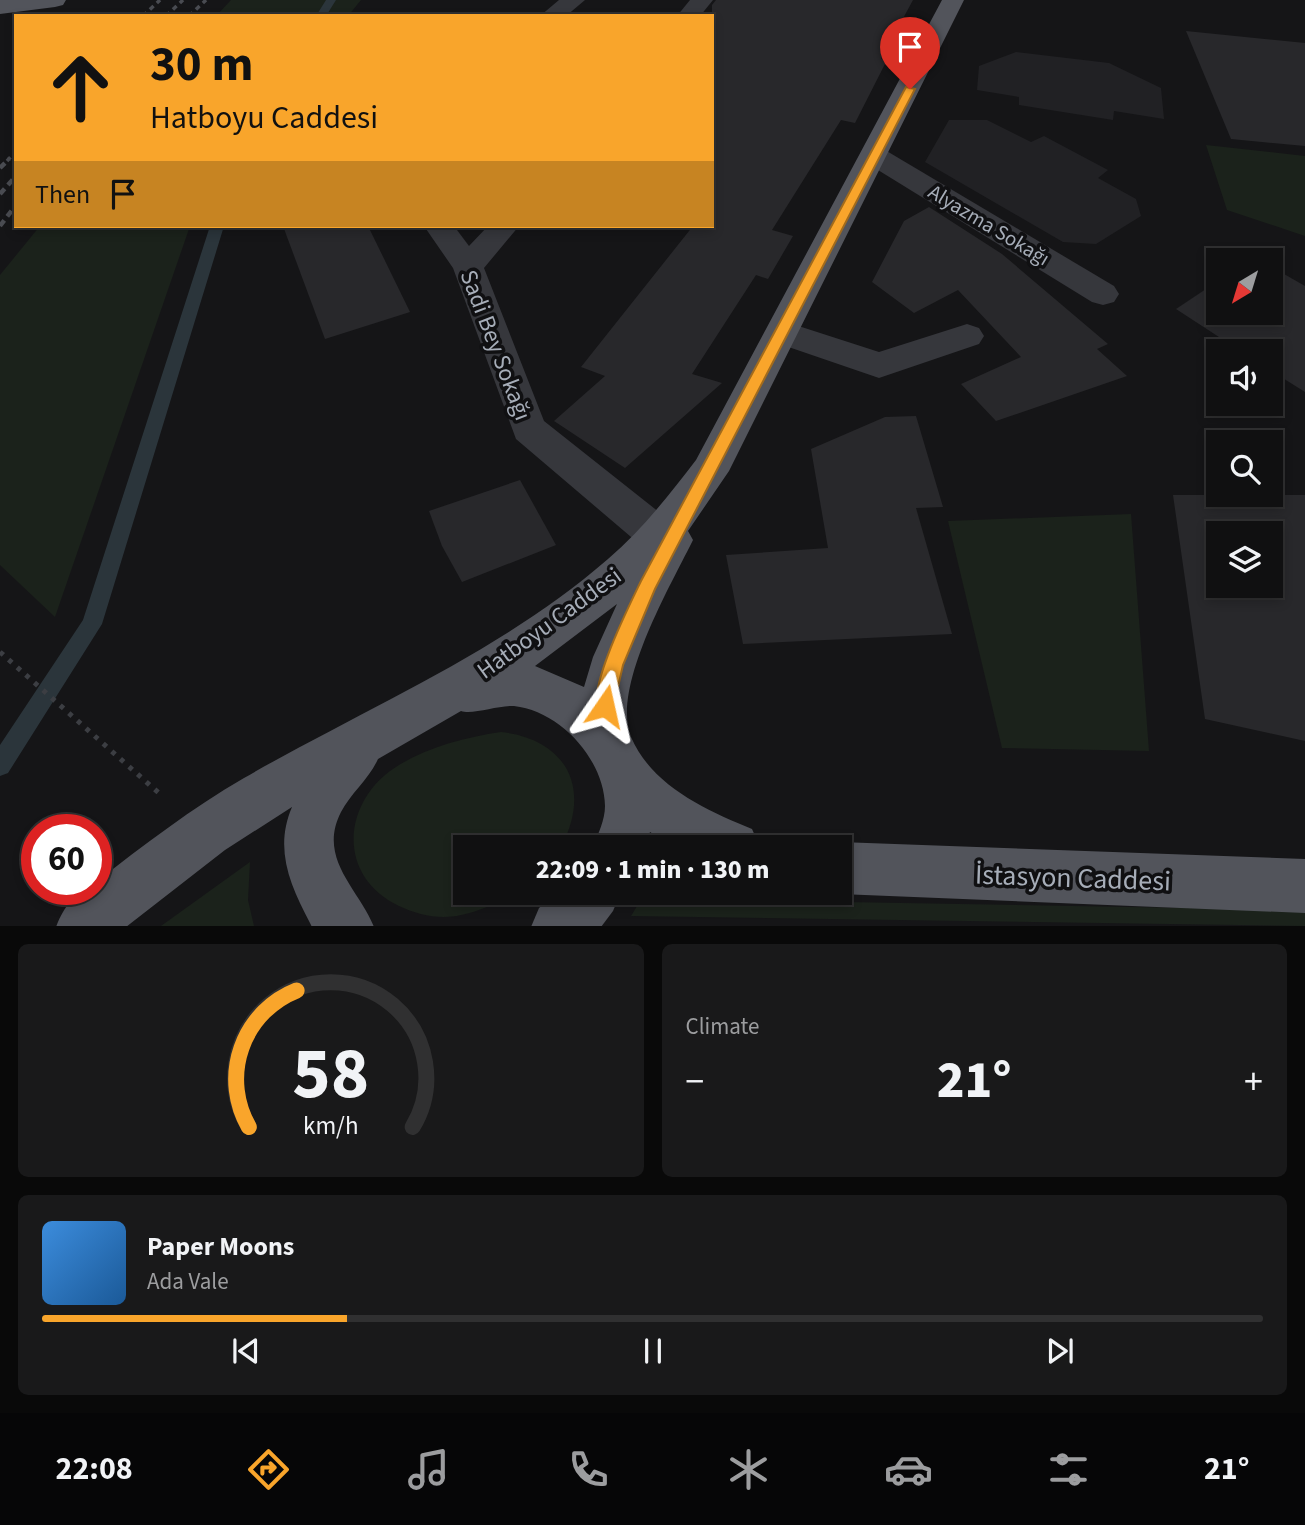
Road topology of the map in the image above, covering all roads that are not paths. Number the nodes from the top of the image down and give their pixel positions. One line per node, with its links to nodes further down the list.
1 (55, 0): 5 (main road)
2 (574, 0): 6 (street)
3 (702, 0): 7 (street)
4 (953, 0): 8 (main road, Hatboyu Caddesi)
5 (0, 7)
6 (554, 14)
7 (690, 14)
8 (875, 156): 12 (street, Alyazma Sokağı); 13 (main road, Hatboyu Caddesi)
9 (440, 228): 11 (street, Sadi Bey Sokağı)
10 (502, 228): 11 (street)
11 (468, 267): 16 (street, Sadi Bey Sokağı)
12 (1103, 294)
13 (783, 332): 14 (street); 15 (main road, Hatboyu Caddesi)
14 (967, 336)
15 (710, 471): 16 (main road, Hatboyu Caddesi); 18 (main road)
16 (659, 536): 17 (main road, Hatboyu Caddesi)
17 (411, 714): 18 (main road, Hatboyu Caddesi); 24 (main road, Hatboyu Caddesi); 25 (main road, Hatboyu Caddesi)
18 (617, 759): 19 (main road, Hatboyu Caddesi); 20 (main road)
19 (623, 835)
20 (704, 835)
21 (852, 867): 22 (main road, İstasyon Caddesi)
22 (1305, 886)
23 (584, 905): 26 (main road)
24 (83, 926)
25 (347, 926)
26 (558, 926)

